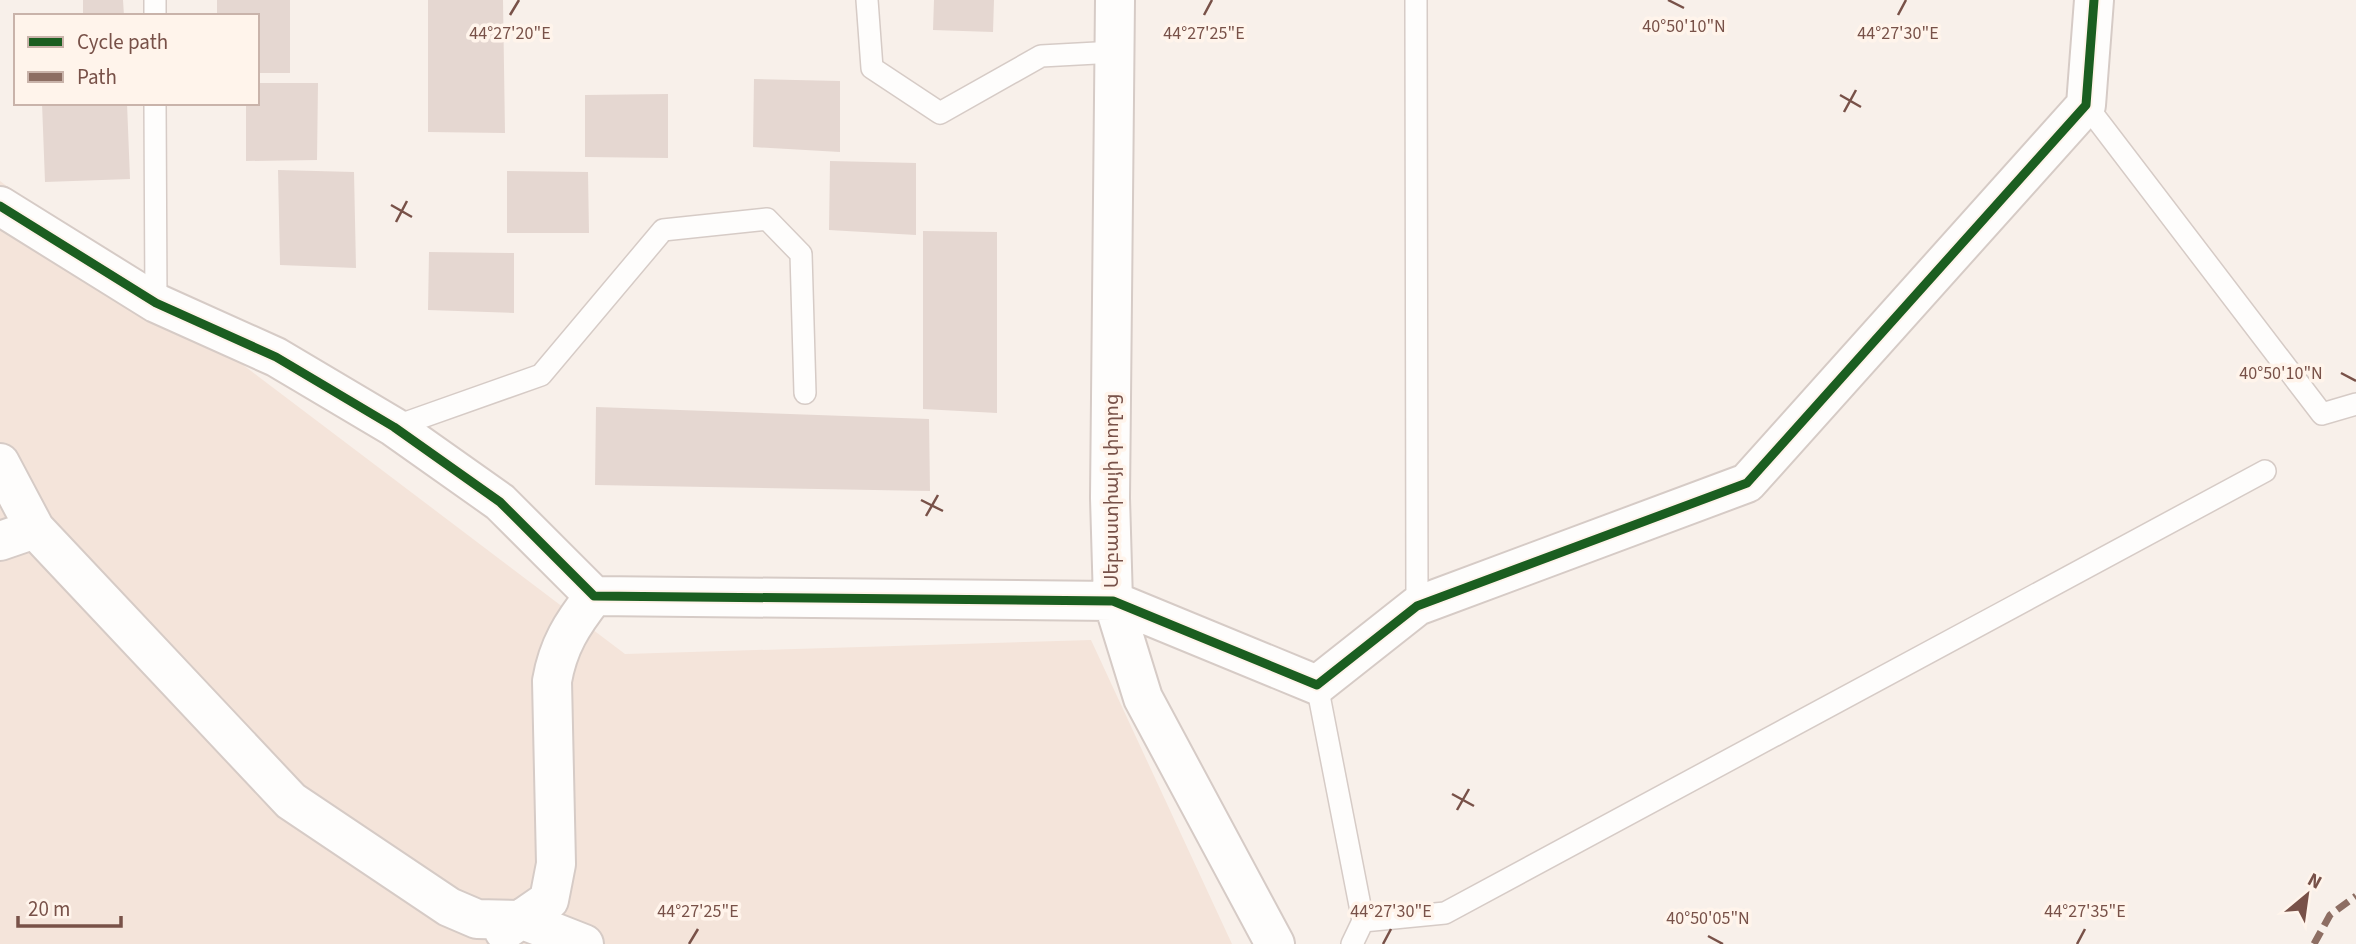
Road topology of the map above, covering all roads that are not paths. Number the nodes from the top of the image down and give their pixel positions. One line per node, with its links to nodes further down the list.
1 (867, 0): 5 (lane)
2 (1115, 0): 5 (street, Սեբաստիայի փողոց)
3 (1416, 0): 19 (lane)
4 (2094, 0): 7 (street)
5 (1115, 52): 18 (street, Սեբաստիայի փողոց)
6 (156, 105): 9 (lane)
7 (2086, 105): 11 (lane); 19 (street)
8 (0, 206): 9 (street)
9 (156, 303): 12 (street)
10 (805, 393): 12 (lane)
11 (2356, 404)
12 (394, 427): 17 (street)
13 (0, 463): 15 (street)
14 (2265, 471): 22 (lane)
15 (35, 529): 16 (street); 21 (street)
16 (0, 541)
17 (594, 596): 18 (street); 21 (street)
18 (1113, 601): 20 (street); 25 (street, Սեբաստիայի փողոց)
19 (1416, 606): 20 (street)
20 (1317, 685): 22 (lane)
21 (523, 920): 23 (street); 24 (street)
22 (1363, 921): 26 (lane)
23 (481, 944)
24 (584, 944)
25 (1275, 944)
26 (1352, 944)

